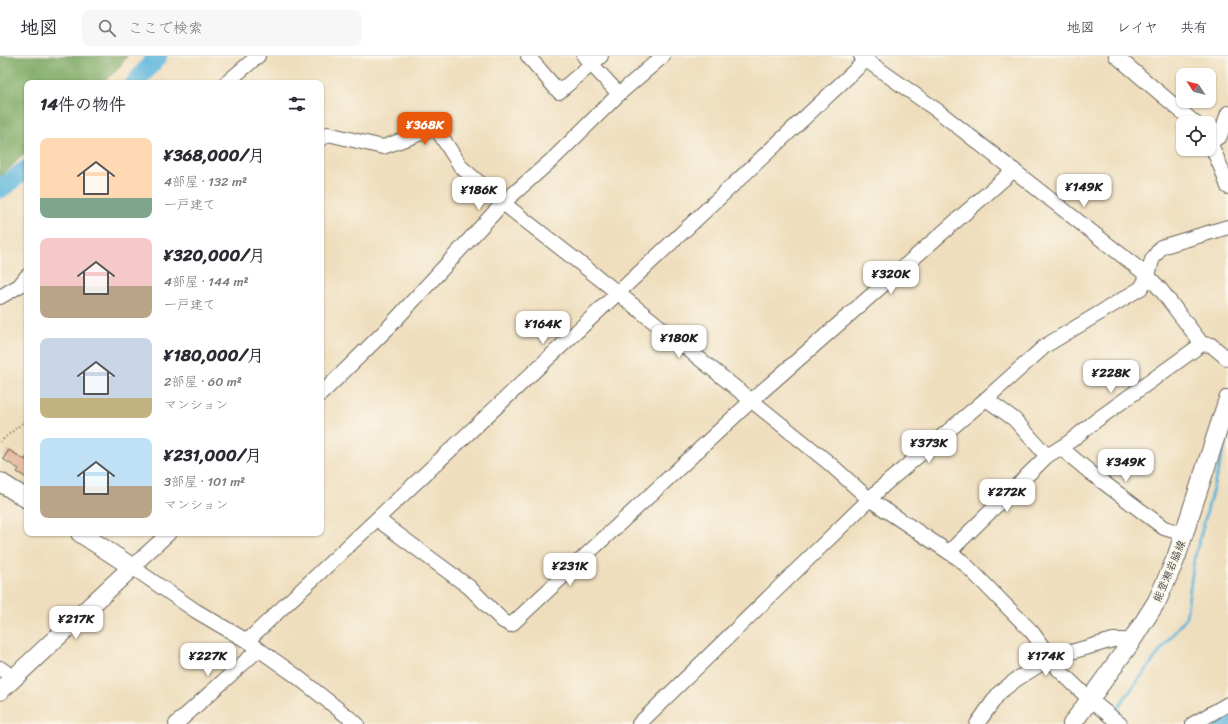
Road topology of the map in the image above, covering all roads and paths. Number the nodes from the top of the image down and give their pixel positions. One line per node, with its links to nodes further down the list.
1 (258, 56): 7 (street)
2 (528, 56): 6 (street)
3 (663, 56): 8 (street)
4 (1116, 56): 10 (street)
5 (864, 58): 14 (street); 20 (street)
6 (592, 59): 8 (street)
7 (230, 80)
8 (619, 94): 16 (street)
9 (1228, 113): 12 (street)
10 (1187, 116)
11 (324, 137): 16 (street)
12 (1216, 138)
13 (1216, 156): 15 (street)
14 (1014, 170): 18 (street); 27 (street)
15 (1228, 187)
16 (503, 204): 20 (street); 24 (street)
17 (1228, 227): 18 (street)
18 (1148, 276): 22 (street); 25 (street)
19 (24, 280): 21 (street)
20 (618, 293): 27 (street); 35 (street)
21 (0, 297)
22 (1202, 344): 23 (street); 30 (street)
23 (1228, 359)
24 (324, 391)
25 (986, 399): 31 (street); 34 (street)
26 (1228, 399): 36 (main road, 能登瀬岩脇線)
27 (751, 401): 34 (street); 35 (street)
28 (24, 422): 29 (path)
29 (0, 442)
30 (1061, 448): 31 (street); 36 (street)
31 (1047, 456): 39 (street)
32 (0, 482): 33 (main road)
33 (24, 497)
34 (869, 499): 39 (street); 51 (street)
35 (377, 519): 41 (street)
36 (1184, 534): 42 (main road, 能登瀬岩脇線)
37 (85, 536): 40 (main road)
38 (166, 536): 40 (street)
39 (949, 552): 43 (street)
40 (132, 566): 41 (street); 44 (main road)
41 (253, 644): 49 (street); 50 (street)
42 (1129, 645): 43 (street); 53 (main road, 能登瀬岩脇線)
43 (1050, 658): 46 (street); 52 (street)
44 (7, 673): 45 (main road)
45 (0, 691)
46 (1085, 695)
47 (1228, 704): 55 (street)
48 (1098, 706): 54 (street)
49 (176, 724)
50 (357, 724)
51 (639, 724)
52 (977, 724)
53 (1072, 724)
54 (1120, 724)
55 (1192, 724)

